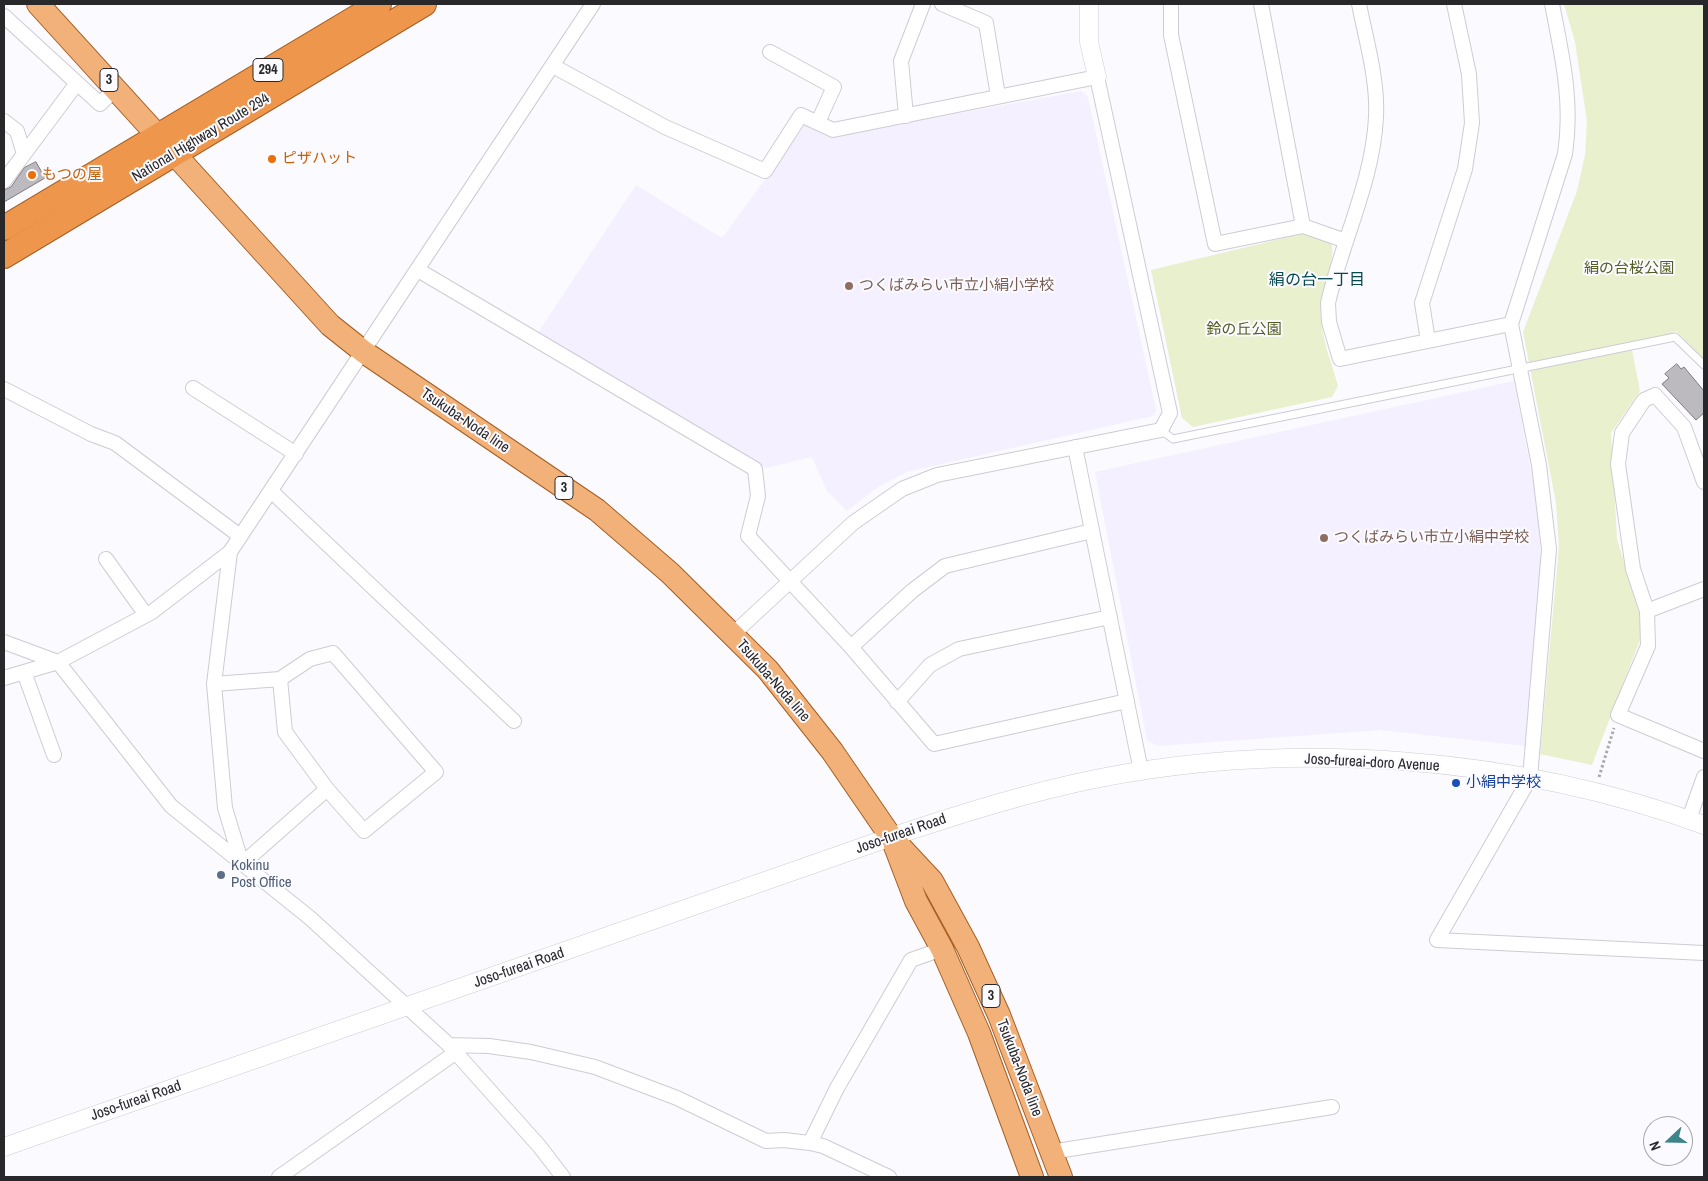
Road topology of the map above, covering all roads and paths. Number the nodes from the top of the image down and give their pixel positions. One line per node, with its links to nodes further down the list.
1 (38, 4): 18 (main road, Tsukuba-Noda line / 3)
2 (379, 4): 23 (highway, National Highway Route 294 / 294)
3 (424, 4): 25 (highway, National Highway Route 294 / 294)
4 (593, 4): 15 (street)
5 (923, 4): 20 (street)
6 (942, 4): 19 (street)
7 (1089, 4): 16 (street)
8 (1171, 4): 27 (street)
9 (1261, 4): 27 (street)
10 (1358, 4): 29 (street)
11 (1454, 4): 33 (street)
12 (1552, 4): 32 (street)
13 (4, 16): 17 (street)
14 (770, 52): 22 (street)
15 (553, 66): 22 (street); 31 (street)
16 (1097, 76): 19 (street); 39 (street)
17 (77, 83): 18 (street); 24 (street)
18 (116, 88): 23 (main road, Tsukuba-Noda line / 3)
19 (998, 96): 20 (street)
20 (906, 116): 22 (street)
21 (4, 121): 24 (street)
22 (818, 122)
23 (157, 135): 25 (main road, Tsukuba-Noda line / 3); 28 (highway, National Highway Route 294 / 294)
24 (24, 154): 26 (street)
25 (174, 154): 30 (highway, National Highway Route 294 / 294); 34 (main road, Tsukuba-Noda line / 3)
26 (4, 181)
27 (1303, 226): 29 (street)
28 (4, 228)
29 (1346, 241): 33 (street)
30 (4, 256)
31 (418, 270): 34 (street); 48 (street)
32 (1511, 324): 33 (street); 36 (street)
33 (1428, 341)
34 (364, 352): 41 (street); 53 (main road, Tsukuba-Noda line / 3)
35 (1704, 365): 36 (lane)
36 (1524, 369): 39 (lane); 69 (street)
37 (193, 388): 41 (street)
38 (4, 389): 45 (street)
39 (1161, 430): 40 (street)
40 (1075, 447): 44 (street); 48 (street)
41 (296, 454): 43 (street)
42 (1704, 482): 50 (street)
43 (271, 491): 45 (street); 64 (street)
44 (1092, 531): 52 (street); 55 (street)
45 (240, 536): 46 (street)
46 (230, 552): 51 (street); 60 (street)
47 (106, 559): 51 (street)
48 (788, 581): 53 (street); 55 (street)
49 (1704, 589): 50 (street)
50 (1647, 611): 63 (street)
51 (146, 616): 56 (street)
52 (1110, 617): 61 (street); 62 (street)
53 (732, 635): 73 (main road, Tsukuba-Noda line / 3)
54 (4, 642): 56 (street)
55 (851, 646): 62 (street)
56 (58, 662): 57 (street); 74 (street)
57 (24, 672): 58 (street); 66 (street)
58 (4, 678)
59 (280, 679): 60 (street); 70 (street); 70 (street)
60 (214, 684): 74 (street)
61 (1126, 701): 62 (street); 67 (street)
62 (896, 702)
63 (1618, 715): 65 (street); 71 (path)
64 (514, 721)
65 (1704, 751)
66 (54, 755)
67 (1141, 771): 69 (street, Joso-fureai-doro Avenue); 73 (street, Joso-fureai Road)
68 (1704, 776): 72 (street)
69 (1530, 778): 71 (street, Joso-fureai-doro Avenue); 76 (street)
70 (327, 789): 74 (street)
71 (1595, 792): 72 (street, Joso-fureai-doro Avenue)
72 (1696, 822)
73 (891, 836): 75 (main road, Tsukuba-Noda line / 3); 77 (street, Joso-fureai Road); 82 (main road, Tsukuba-Noda line / 3)
74 (242, 864): 77 (street)
75 (942, 950): 80 (street); 86 (main road, Tsukuba-Noda line / 3)
76 (1704, 953)
77 (408, 1006): 78 (street); 81 (street, Joso-fureai Road)
78 (452, 1049): 80 (street); 83 (street); 84 (street)
79 (1332, 1107): 82 (street)
80 (810, 1144): 85 (street)
81 (4, 1147)
82 (1057, 1167)
83 (278, 1177)
84 (563, 1177)
85 (889, 1177)
86 (1032, 1177)

